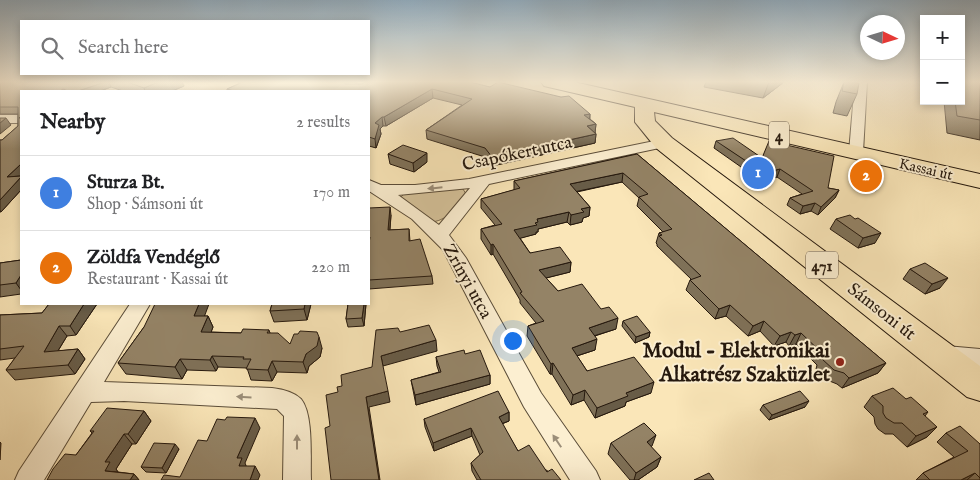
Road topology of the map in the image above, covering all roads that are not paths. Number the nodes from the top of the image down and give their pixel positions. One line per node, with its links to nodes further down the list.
1 (596, 104): 8 (main road)
2 (641, 104): 8 (main road, Sámsoni út / 471)
3 (647, 104): 5 (main road, Kassai út / 4)
4 (859, 104): 9 (street)
5 (702, 117): 8 (main road); 9 (main road, Kassai út / 4)
6 (0, 119): 7 (street)
7 (19, 125)
8 (656, 137): 10 (street, Csapókert utca); 15 (main road, Sámsoni út / 471)
9 (856, 152): 11 (main road, Kassai út / 4)
10 (484, 181): 12 (street, Csapókert utca, one-way to 12); 13 (street)
11 (980, 181)
12 (373, 187): 13 (street, Zrínyi utca)
13 (441, 234): 21 (street, Zrínyi utca, one-way to 13)
14 (139, 305): 18 (street)
15 (939, 355): 16 (street); 17 (main road, Sámsoni út / 471)
16 (980, 358)
17 (980, 386)
18 (83, 392): 19 (street); 20 (street, one-way to 18)
19 (29, 480)
20 (297, 480)
21 (586, 480)

